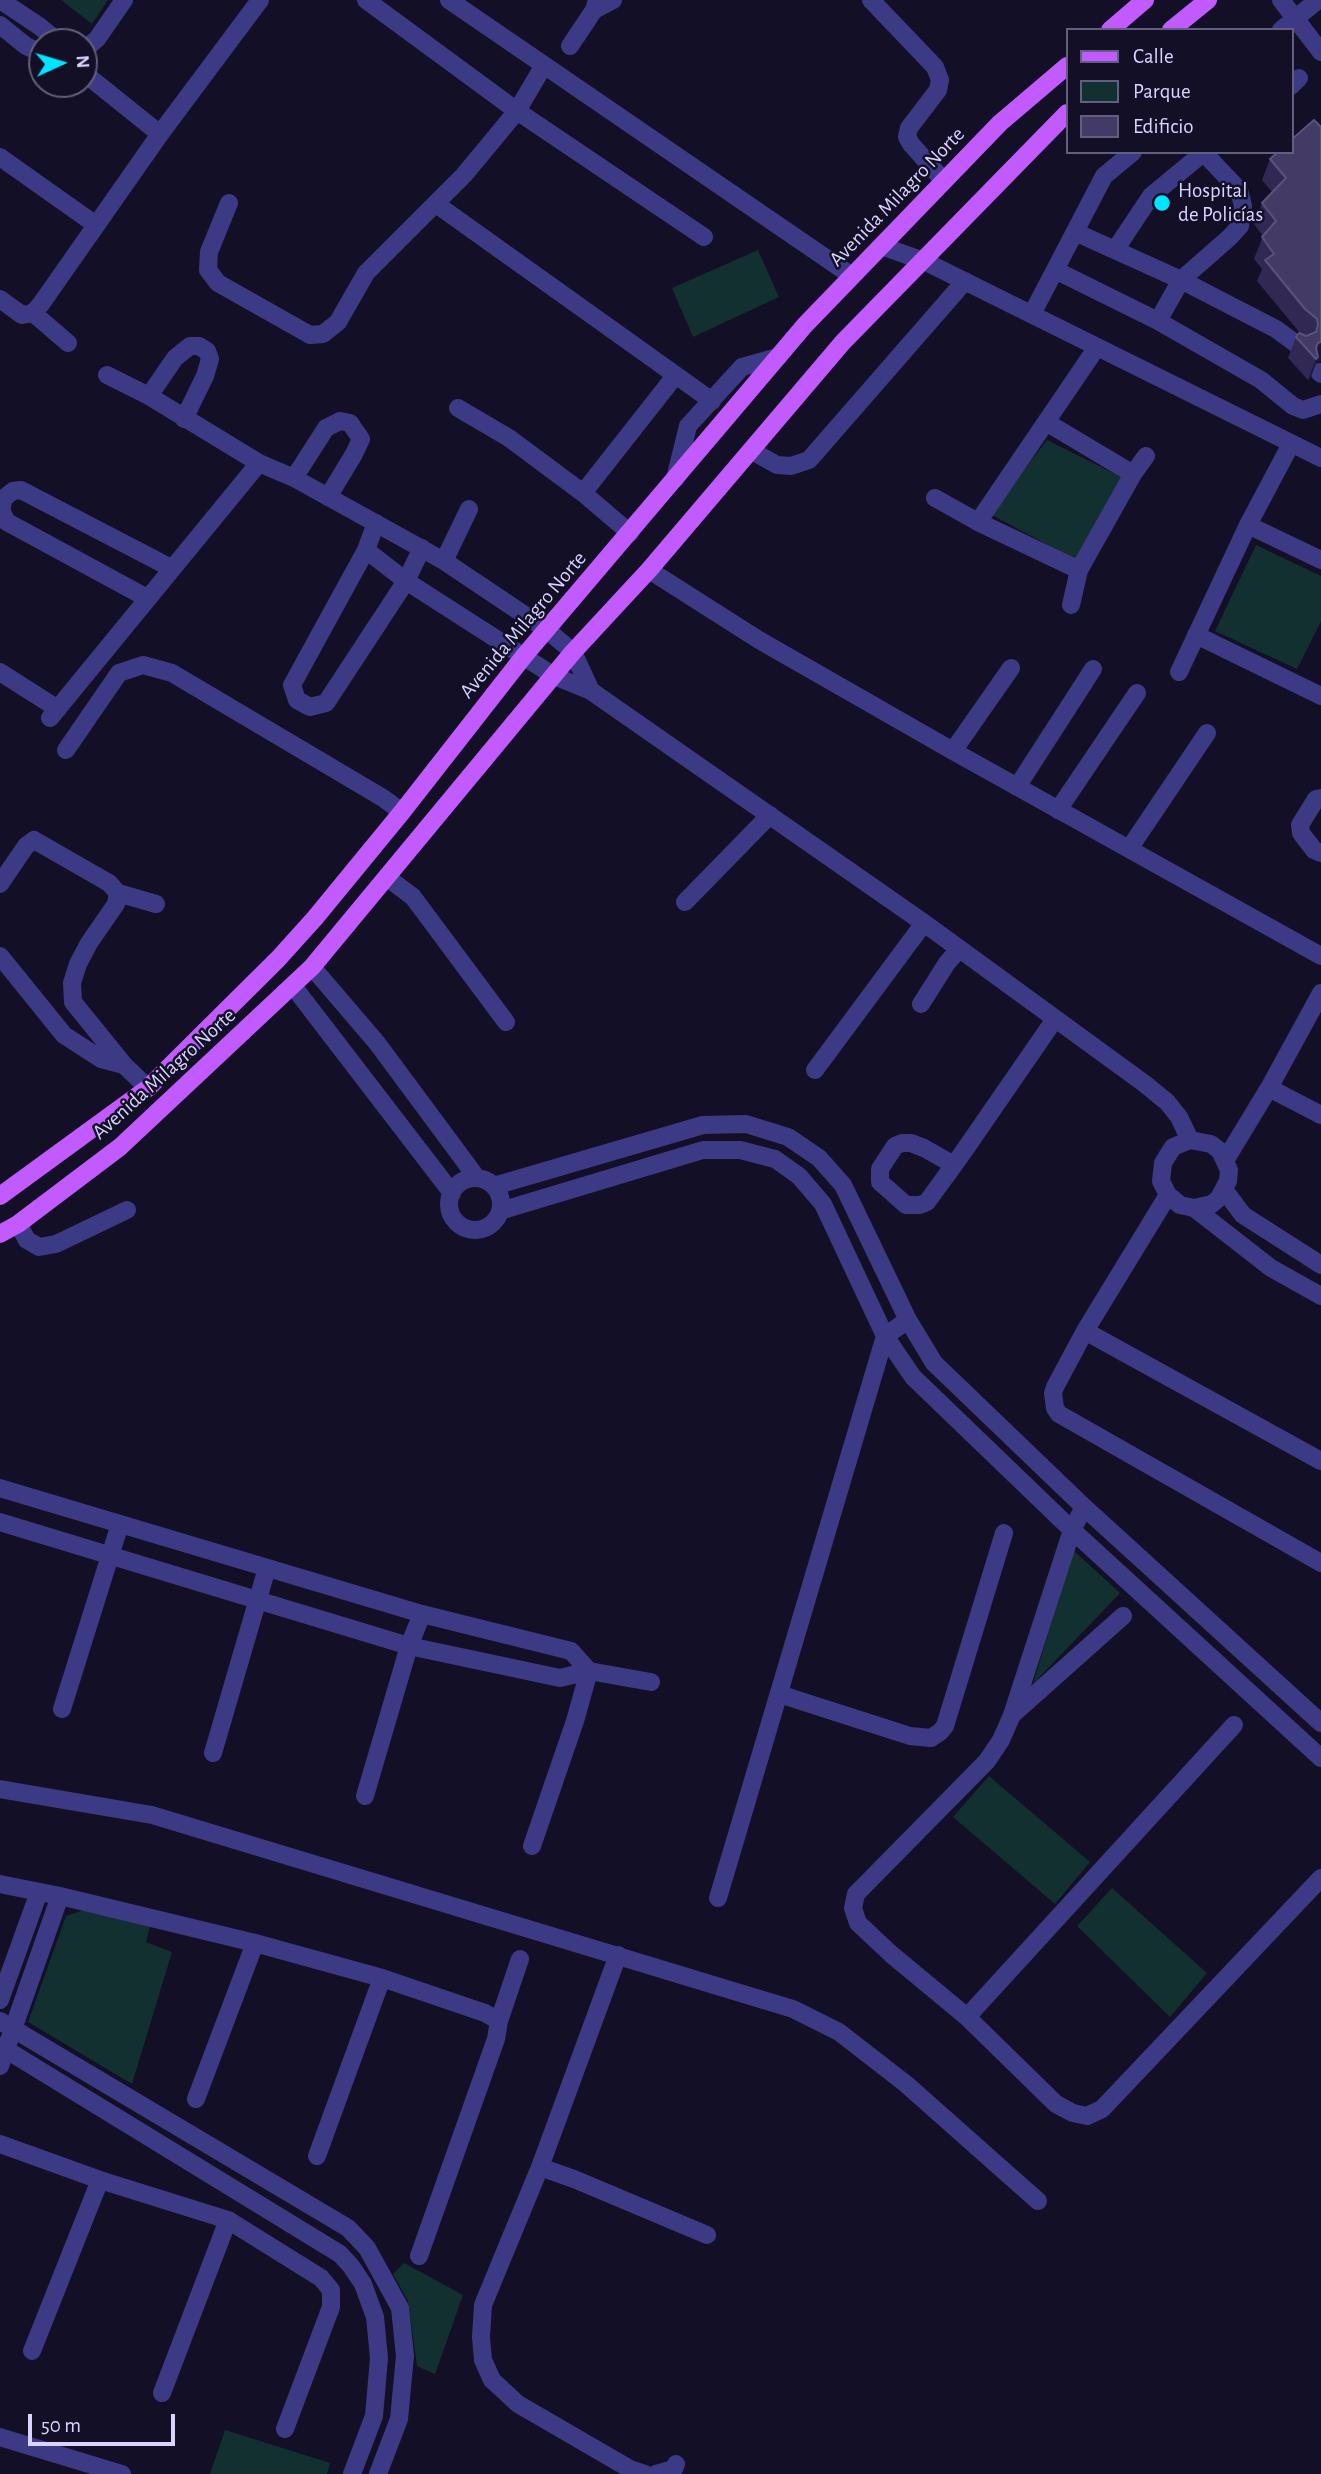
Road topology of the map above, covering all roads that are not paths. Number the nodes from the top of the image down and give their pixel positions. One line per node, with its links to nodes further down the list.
1 (124, 0): 19 (street)
2 (260, 0): 28 (street)
3 (366, 0): 26 (street)
4 (449, 0): 23 (street)
5 (613, 0): 11 (street)
6 (871, 0): 33 (street)
7 (1145, 0): 16 (main road)
8 (1208, 0): 17 (main road)
9 (1281, 0): 13 (street)
10 (1318, 0): 13 (street)
11 (591, 3): 20 (street)
12 (4, 4): 15 (street)
13 (1295, 18): 18 (street); 22 (street)
14 (0, 25): 21 (street)
15 (42, 28)
16 (1112, 28)
17 (1173, 28)
18 (1283, 28)
19 (98, 38)
20 (569, 46)
21 (28, 47)
22 (1321, 52)
23 (544, 65): 26 (street); 43 (street)
24 (1066, 67): 33 (main road, Avenida Milagro Norte)
25 (98, 84): 28 (street)
26 (517, 111): 35 (street); 38 (street)
27 (1066, 114): 41 (main road, Avenida Milagro Norte)
28 (160, 134): 36 (street)
29 (1131, 154): 37 (street)
30 (1202, 154): 40 (street)
31 (1204, 154): 44 (street)
32 (0, 157): 36 (street)
33 (944, 181): 39 (main road, Avenida Milagro Norte)
34 (229, 203): 35 (street)
35 (436, 204): 55 (street)
36 (96, 225): 47 (street)
37 (1075, 232): 40 (street); 42 (street)
38 (704, 237)
39 (881, 246): 41 (street); 43 (main road, Avenida Milagro Norte)
40 (1115, 250): 44 (street)
41 (924, 261): 45 (street); 63 (main road, Avenida Milagro Norte)
42 (1055, 270): 48 (street); 49 (street)
43 (852, 275): 53 (main road, Avenida Milagro Norte)
44 (1181, 280): 49 (street); 51 (street)
45 (965, 281): 48 (street); 63 (street)
46 (0, 299): 47 (street)
47 (33, 313): 50 (street)
48 (1032, 314): 52 (street)
49 (1158, 321): 58 (street)
50 (68, 343)
51 (1299, 346)
52 (1097, 347): 61 (street); 62 (street)
53 (778, 357): 57 (street); 69 (main road, Avenida Milagro Norte)
54 (107, 375): 56 (street)
55 (675, 376): 57 (street); 70 (street)
56 (149, 396): 60 (street); 60 (street)
57 (712, 401): 69 (street)
58 (1321, 404)
59 (458, 408): 70 (street)
60 (184, 419): 66 (street)
61 (1046, 422): 67 (street); 74 (street)
62 (1291, 444): 64 (street); 76 (street)
63 (752, 451): 83 (main road, Avenida Milagro Norte)
64 (1318, 453)
65 (1146, 456): 67 (street)
66 (259, 463): 68 (street); 82 (street)
67 (1133, 474): 84 (street)
68 (293, 478): 71 (street); 71 (street)
69 (674, 480): 77 (main road, Avenida Milagro Norte)
70 (583, 493): 77 (street)
71 (328, 497): 75 (street)
72 (935, 498): 74 (street)
73 (469, 509): 81 (street)
74 (978, 522): 84 (street)
75 (376, 523): 78 (street); 79 (street)
76 (1248, 525): 80 (street); 89 (street)
77 (630, 533): 88 (main road, Avenida Milagro Norte)
78 (422, 548): 81 (street); 85 (street)
79 (366, 550): 85 (street); 85 (street)
80 (1321, 560)
81 (444, 561): 88 (street)
82 (171, 568): 86 (street); 86 (street)
83 (649, 570): 90 (main road, Avenida Milagro Norte); 102 (street)
84 (1079, 570): 87 (street)
85 (406, 581): 91 (street)
86 (147, 598): 94 (street)
87 (1071, 605)
88 (548, 630): 90 (street); 91 (main road, Avenida Milagro Norte)
89 (1196, 635): 95 (street); 99 (street)
90 (573, 652): 96 (main road, Avenida Milagro Norte); 97 (street)
91 (524, 656): 96 (street); 106 (main road, Avenida Milagro Norte)
92 (1011, 668): 102 (street)
93 (1093, 669): 103 (street)
94 (0, 672)
95 (1179, 672)
96 (554, 676): 97 (street); 110 (main road, Avenida Milagro Norte)
97 (592, 691): 107 (street)
98 (1137, 693): 105 (street)
99 (1321, 696)
100 (1207, 733): 108 (street)
101 (66, 750): 106 (street)
102 (953, 751): 103 (street)
103 (1017, 787): 105 (street)
104 (1321, 797): 109 (street)
105 (1058, 810): 108 (street)
106 (402, 812): 127 (main road, Avenida Milagro Norte)
107 (770, 815): 113 (street); 115 (street)
108 (1129, 849): 117 (street)
109 (1321, 853)
110 (388, 878): 119 (main road, Avenida Milagro Norte); 124 (street)
111 (0, 884): 112 (street)
112 (118, 892): 114 (street); 125 (street)
113 (685, 902)
114 (156, 904)
115 (924, 923): 116 (street); 126 (street)
116 (959, 949): 122 (street); 123 (street)
117 (1321, 956)
118 (0, 957): 125 (street)
119 (312, 967): 120 (main road, Avenida Milagro Norte); 133 (street)
120 (293, 986): 136 (street); 142 (main road, Avenida Milagro Norte)
121 (1321, 993): 128 (street)
122 (920, 1004)
123 (1055, 1019): 130 (street); 132 (street)
124 (506, 1022)
125 (124, 1065): 127 (street)
126 (815, 1070)
127 (148, 1088): 138 (main road, Avenida Milagro Norte)
128 (1269, 1088): 129 (street); 131 (street)
129 (1321, 1115)
130 (1190, 1140): 131 (street); 137 (street)
131 (1226, 1160): 135 (street)
132 (954, 1165)
133 (477, 1178): 134 (street); 136 (street)
134 (494, 1186): 141 (street); 146 (street)
135 (1224, 1191): 139 (street); 144 (street)
136 (452, 1193): 141 (street)
137 (1168, 1195): 139 (street); 147 (street)
138 (0, 1196)
139 (1195, 1208): 145 (street)
140 (127, 1210): 142 (street)
141 (499, 1211): 148 (street)
142 (18, 1224): 143 (main road, Avenida Milagro Norte)
143 (0, 1234)
144 (1321, 1265)
145 (1321, 1296)
146 (908, 1320): 148 (street); 151 (street)
147 (1085, 1331): 149 (street); 157 (street)
148 (885, 1336): 154 (street); 165 (street)
149 (1321, 1461)
150 (0, 1488): 153 (street)
151 (1084, 1507): 154 (street); 168 (street)
152 (0, 1521): 156 (street)
153 (120, 1524): 156 (street); 158 (street)
154 (1072, 1530): 167 (street); 171 (street)
155 (1004, 1533): 165 (street)
156 (108, 1555): 159 (street); 166 (street)
157 (1321, 1563)
158 (267, 1568): 159 (street); 160 (street)
159 (258, 1600): 162 (street); 170 (street)
160 (422, 1614): 162 (street); 163 (street)
161 (1123, 1616): 167 (street)
162 (409, 1646): 163 (street); 173 (street)
163 (589, 1671): 164 (street); 174 (street)
164 (651, 1682)
165 (779, 1694): 179 (street)
166 (62, 1709)
167 (1012, 1715): 185 (street)
168 (1321, 1723)
169 (1234, 1725): 185 (street)
170 (213, 1752)
171 (1321, 1758)
172 (0, 1789): 181 (street)
173 (365, 1796)
174 (532, 1846)
175 (1321, 1878): 185 (street)
176 (0, 1884): 177 (street)
177 (39, 1892): 178 (street); 184 (street)
178 (60, 1896): 180 (street); 187 (street)
179 (718, 1898)
180 (255, 1944): 183 (street); 189 (street)
181 (618, 1955): 192 (street); 194 (street)
182 (520, 1959): 186 (street)
183 (383, 1978): 186 (street); 191 (street)
184 (0, 2000)
185 (967, 2017)
186 (499, 2021): 197 (street)
187 (7, 2026): 188 (street); 201 (street)
188 (2, 2054): 200 (street)
189 (196, 2099)
190 (0, 2144): 193 (street)
191 (317, 2156)
192 (540, 2167): 196 (street); 208 (street)
193 (100, 2179): 195 (street); 198 (street)
194 (1038, 2201)
195 (228, 2220): 199 (street); 202 (street)
196 (707, 2235)
197 (419, 2256)
198 (32, 2351)
199 (162, 2393)
200 (374, 2416): 201 (street); 206 (street)
201 (399, 2419): 207 (street)
202 (285, 2430)
203 (0, 2437): 205 (street)
204 (676, 2464): 209 (street)
205 (122, 2474)
206 (352, 2474)
207 (378, 2474)
208 (645, 2474)
209 (656, 2474)

